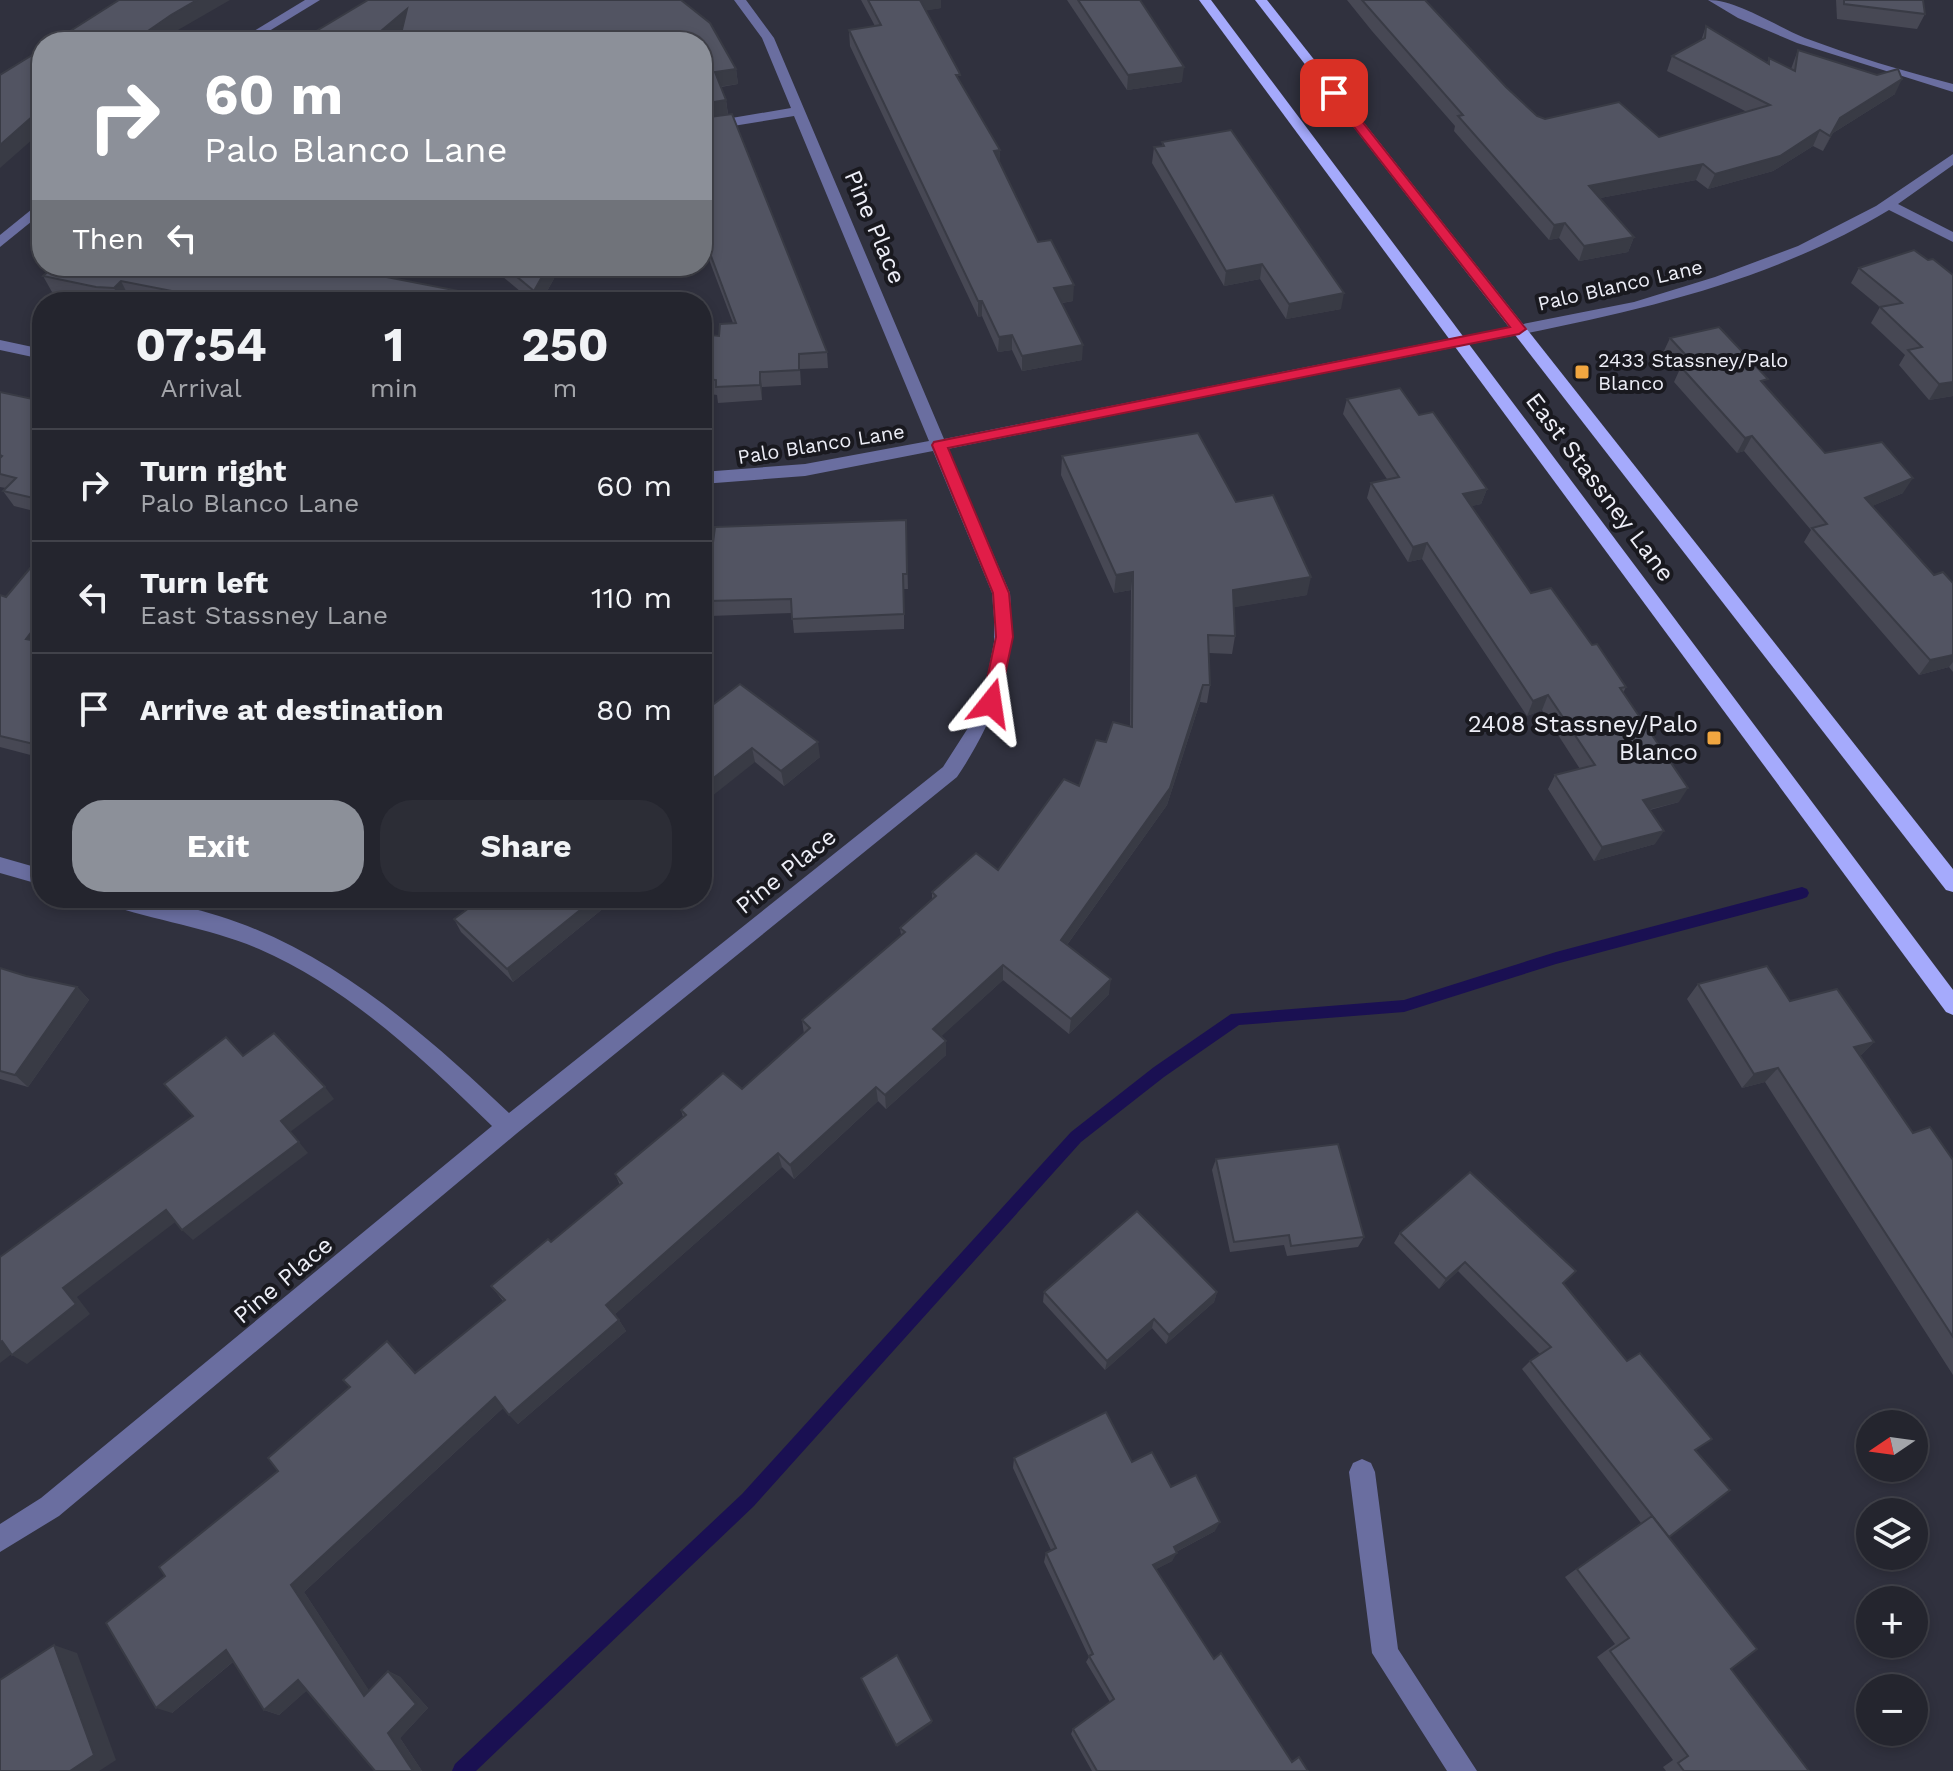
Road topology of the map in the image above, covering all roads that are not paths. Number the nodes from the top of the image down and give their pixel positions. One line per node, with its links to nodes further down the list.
1 (314, 0): 6 (street)
2 (740, 0): 8 (street, Pine Place)
3 (1205, 0): 16 (main road, East Stassney Lane)
4 (1261, 0): 15 (main road, East Stassney Lane)
5 (1714, 0): 7 (street)
6 (259, 32)
7 (1953, 88)
8 (798, 111): 9 (street); 19 (street, Pine Place)
9 (712, 125)
10 (1953, 158): 11 (street, Palo Blanco Lane)
11 (1888, 204): 13 (street); 15 (street, Palo Blanco Lane)
12 (32, 214): 14 (street)
13 (1953, 238)
14 (0, 243)
15 (1519, 329): 16 (street, Palo Blanco Lane); 23 (main road, East Stassney Lane)
16 (1460, 342): 19 (street, Palo Blanco Lane); 25 (main road, East Stassney Lane)
17 (0, 345): 18 (street)
18 (32, 352)
19 (939, 445): 20 (street, Palo Blanco Lane); 26 (street, Pine Place)
20 (712, 477)
21 (0, 865): 22 (street)
22 (32, 874)
23 (1953, 884)
24 (147, 908): 26 (street)
25 (1953, 1006)
26 (508, 1127): 28 (street, Pine Place)
27 (1362, 1472): 29 (street)
28 (0, 1539)
29 (1463, 1771)

